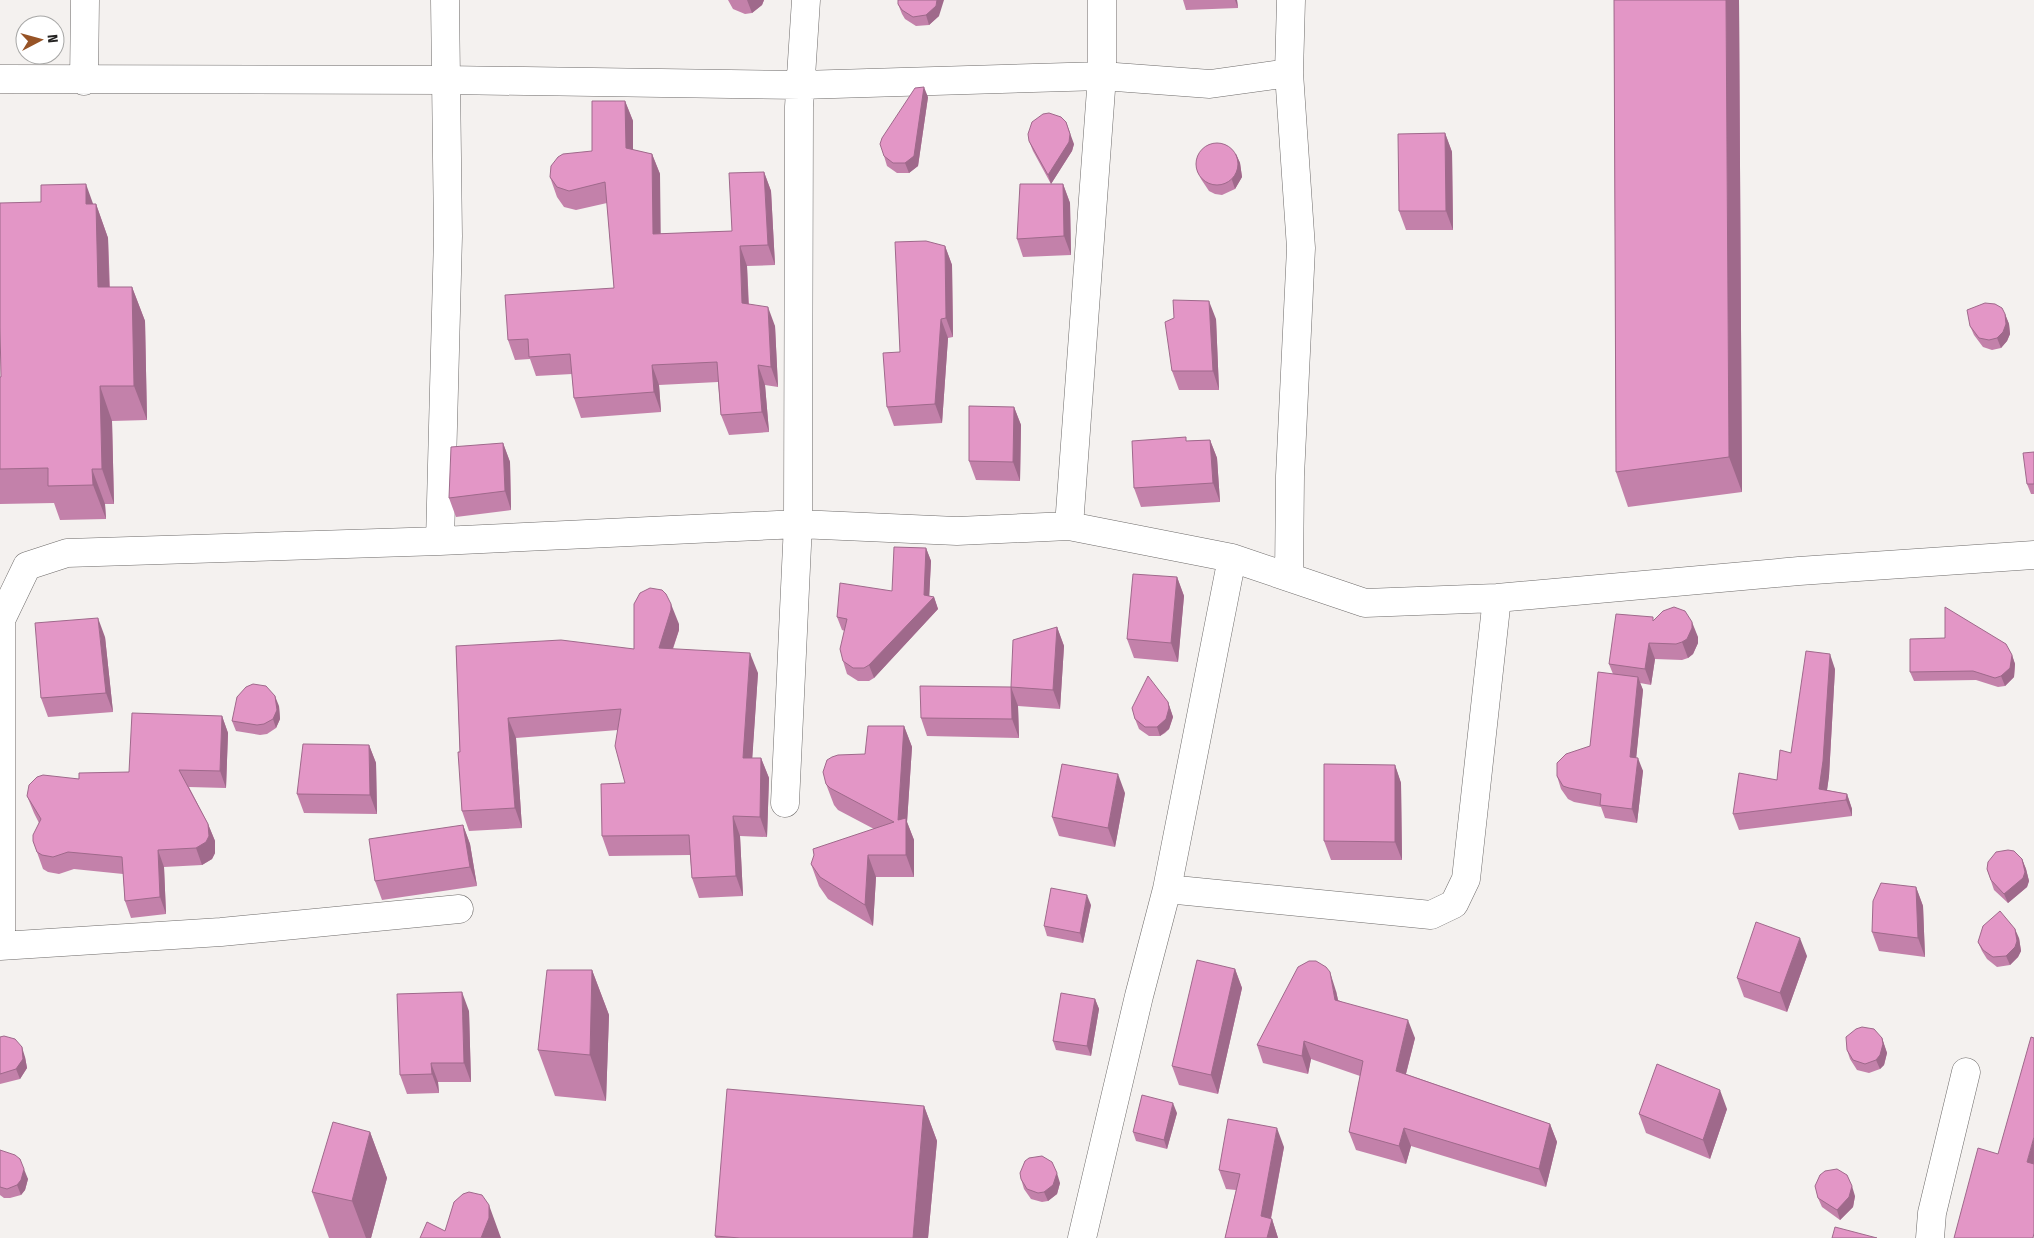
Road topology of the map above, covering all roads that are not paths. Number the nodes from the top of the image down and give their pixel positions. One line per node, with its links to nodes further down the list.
1 (85, 0): 9 (street)
2 (445, 0): 10 (street)
3 (806, 0): 11 (street)
4 (1102, 0): 7 (street)
5 (1291, 0): 6 (street)
6 (1289, 73): 7 (street); 17 (street)
7 (1102, 76): 11 (street); 13 (street)
8 (0, 79): 9 (street)
9 (84, 80): 10 (street)
10 (446, 80): 11 (street); 14 (street)
11 (801, 85): 12 (street)
12 (798, 524): 13 (street); 14 (street); 19 (street)
13 (1069, 526): 16 (street)
14 (440, 542): 22 (street)
15 (2034, 555): 18 (street)
16 (1232, 558): 17 (street); 20 (street)
17 (1289, 577): 18 (street)
18 (1496, 598): 20 (street)
19 (785, 803)
20 (1167, 889): 24 (street)
21 (459, 909): 22 (street)
22 (0, 946)
23 (1966, 1072): 25 (street)
24 (1082, 1238)
25 (1930, 1238)

